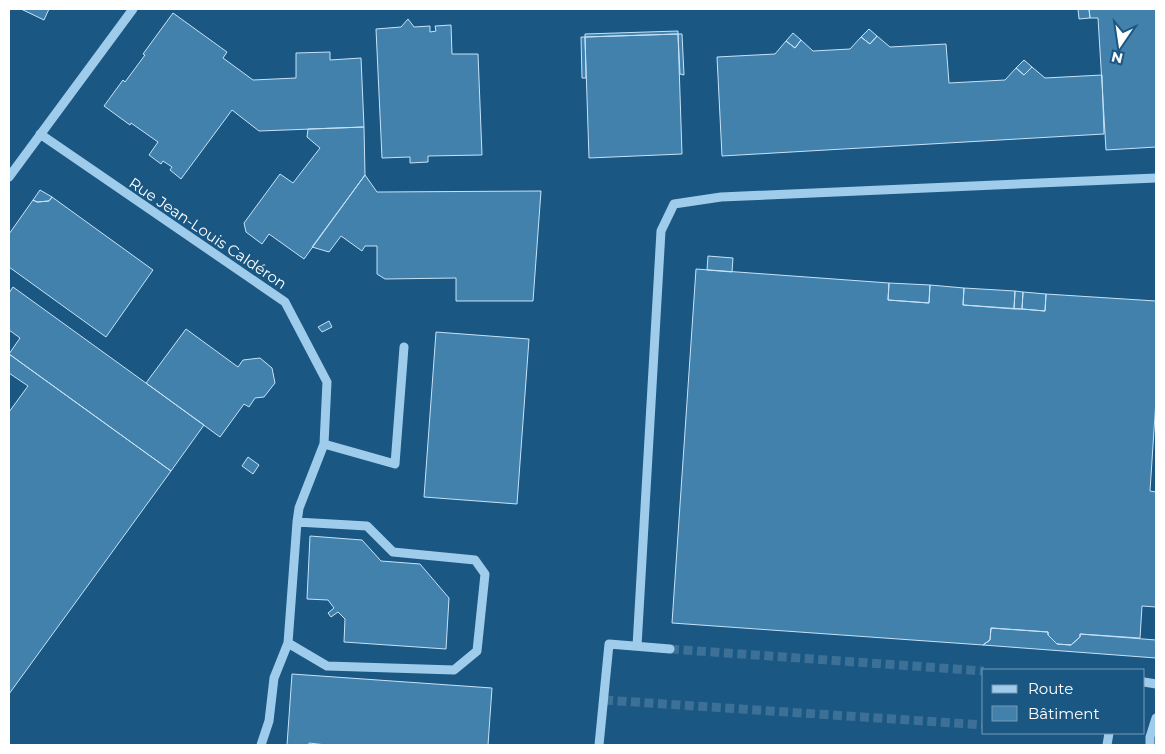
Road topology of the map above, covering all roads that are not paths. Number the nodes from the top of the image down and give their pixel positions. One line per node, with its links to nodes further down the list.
1 (133, 9): 2 (street)
2 (40, 134): 3 (street); 6 (street, Rue Jean-Louis Caldéron)
3 (9, 177)
4 (1156, 178): 9 (street)
5 (404, 346): 6 (street)
6 (324, 444): 7 (street, Rue Jean-Louis Caldéron)
7 (298, 522): 8 (street, Rue Jean-Louis Caldéron); 8 (street)
8 (288, 643): 12 (street, Rue Jean-Louis Caldéron)
9 (636, 646): 10 (street); 13 (street)
10 (670, 649)
11 (1156, 718): 14 (street)
12 (261, 745)
13 (600, 745)
14 (1150, 745)

